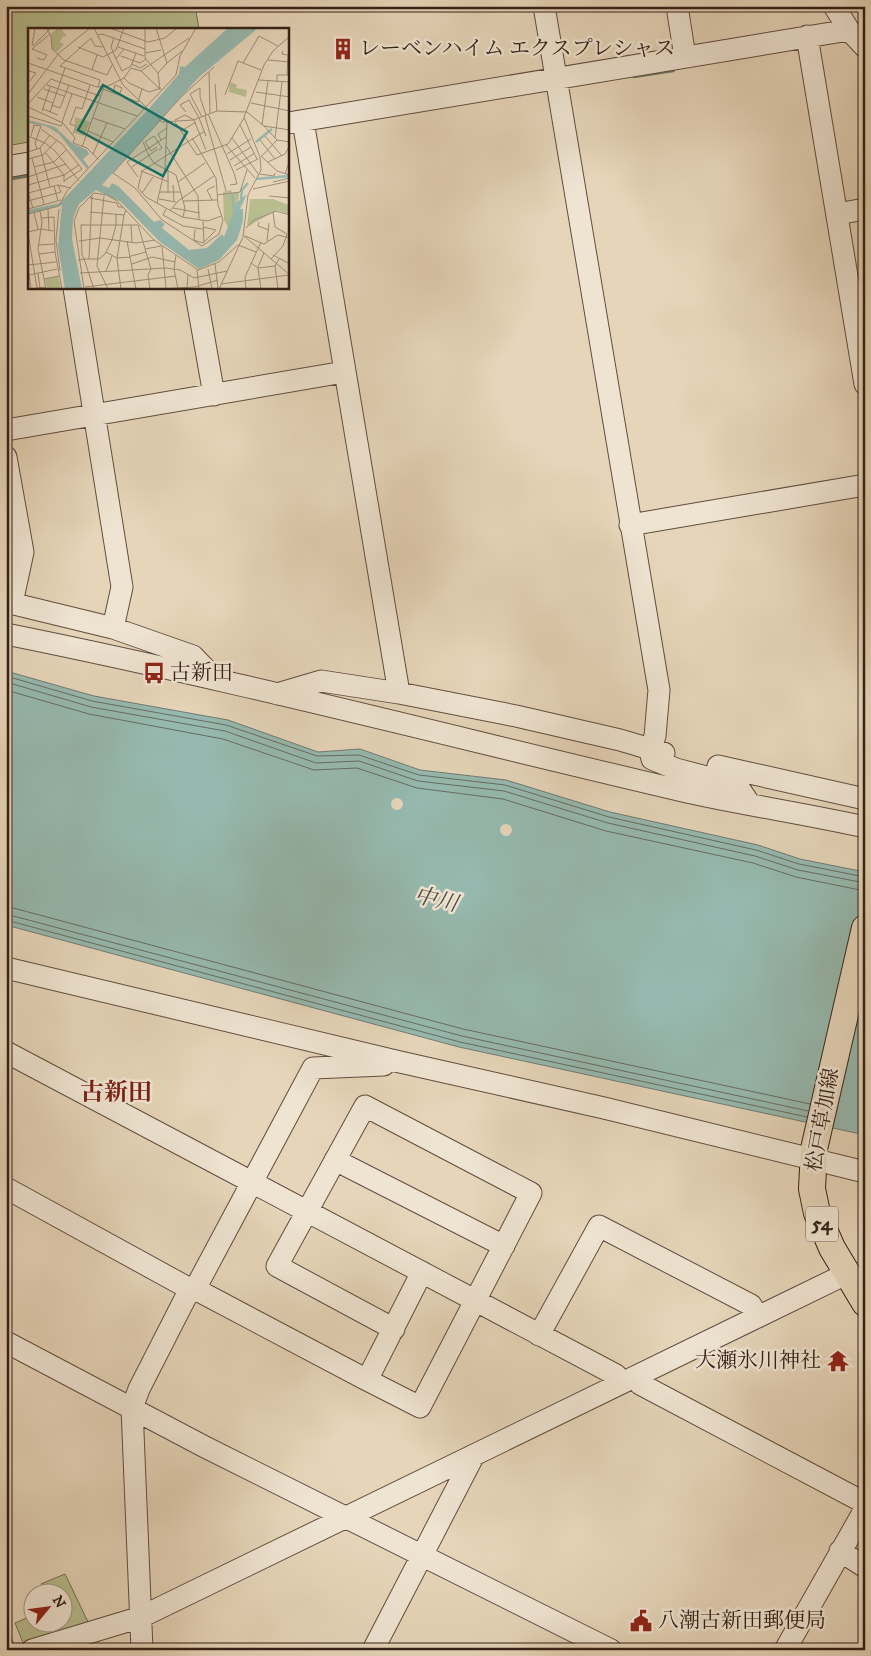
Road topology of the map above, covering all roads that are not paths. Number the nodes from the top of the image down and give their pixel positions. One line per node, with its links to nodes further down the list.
1 (544, 6): 8 (street)
2 (677, 6): 7 (street)
3 (834, 6): 4 (street)
4 (849, 30): 5 (street); 6 (street)
5 (807, 36): 7 (street); 13 (street)
6 (865, 47)
7 (685, 57): 8 (street)
8 (558, 86): 9 (street); 24 (street)
9 (299, 127): 17 (street)
10 (28, 163): 11 (street)
11 (6, 167)
12 (865, 209): 13 (street)
13 (837, 214): 16 (street)
14 (74, 289): 20 (street)
15 (195, 289): 19 (street)
16 (860, 329): 18 (street)
17 (344, 372): 19 (street); 29 (street)
18 (865, 384)
19 (214, 395): 20 (street)
20 (94, 414): 21 (street); 26 (street)
21 (6, 430)
22 (6, 458): 25 (street)
23 (865, 485): 24 (street)
24 (630, 524): 31 (street)
25 (9, 602): 26 (street)
26 (113, 628): 28 (street)
27 (6, 634): 28 (street)
28 (215, 680): 30 (street)
29 (399, 693): 30 (street); 31 (street)
30 (274, 694): 33 (street)
31 (650, 751): 32 (street); 33 (street)
32 (865, 799)
33 (749, 803): 34 (street)
34 (865, 827)
35 (865, 928): 39 (main road, 松戸草加線 / 54)
36 (6, 968): 38 (street)
37 (6, 1052): 42 (street)
38 (400, 1062): 39 (street); 42 (street)
39 (813, 1155): 41 (street); 47 (main road, 松戸草加線 / 54)
40 (335, 1160): 44 (street); 45 (street); 45 (street)
41 (865, 1172)
42 (252, 1184): 44 (street); 48 (street)
43 (6, 1188): 48 (street)
44 (307, 1212): 46 (street); 52 (street)
45 (504, 1246): 49 (street)
46 (422, 1272): 49 (street); 52 (street)
47 (846, 1274): 50 (main road, 松戸草加線 / 54); 51 (street)
48 (193, 1289): 55 (street); 57 (street)
49 (476, 1301): 53 (street); 55 (street)
50 (865, 1303)
51 (758, 1317): 53 (street); 56 (street)
52 (394, 1329): 55 (street)
53 (539, 1335): 56 (street)
54 (6, 1342): 57 (street)
55 (367, 1380)
56 (628, 1380): 58 (street); 59 (street)
57 (132, 1408): 61 (street); 65 (street)
58 (474, 1455): 61 (street); 63 (street)
59 (865, 1503)
60 (865, 1509): 62 (street)
61 (347, 1517): 63 (street); 65 (street)
62 (840, 1552): 64 (street); 66 (street)
63 (422, 1556): 69 (street); 70 (street)
64 (865, 1567)
65 (141, 1617): 67 (street); 68 (street)
66 (793, 1647)
67 (32, 1650)
68 (142, 1650)
69 (373, 1650)
70 (611, 1650)

